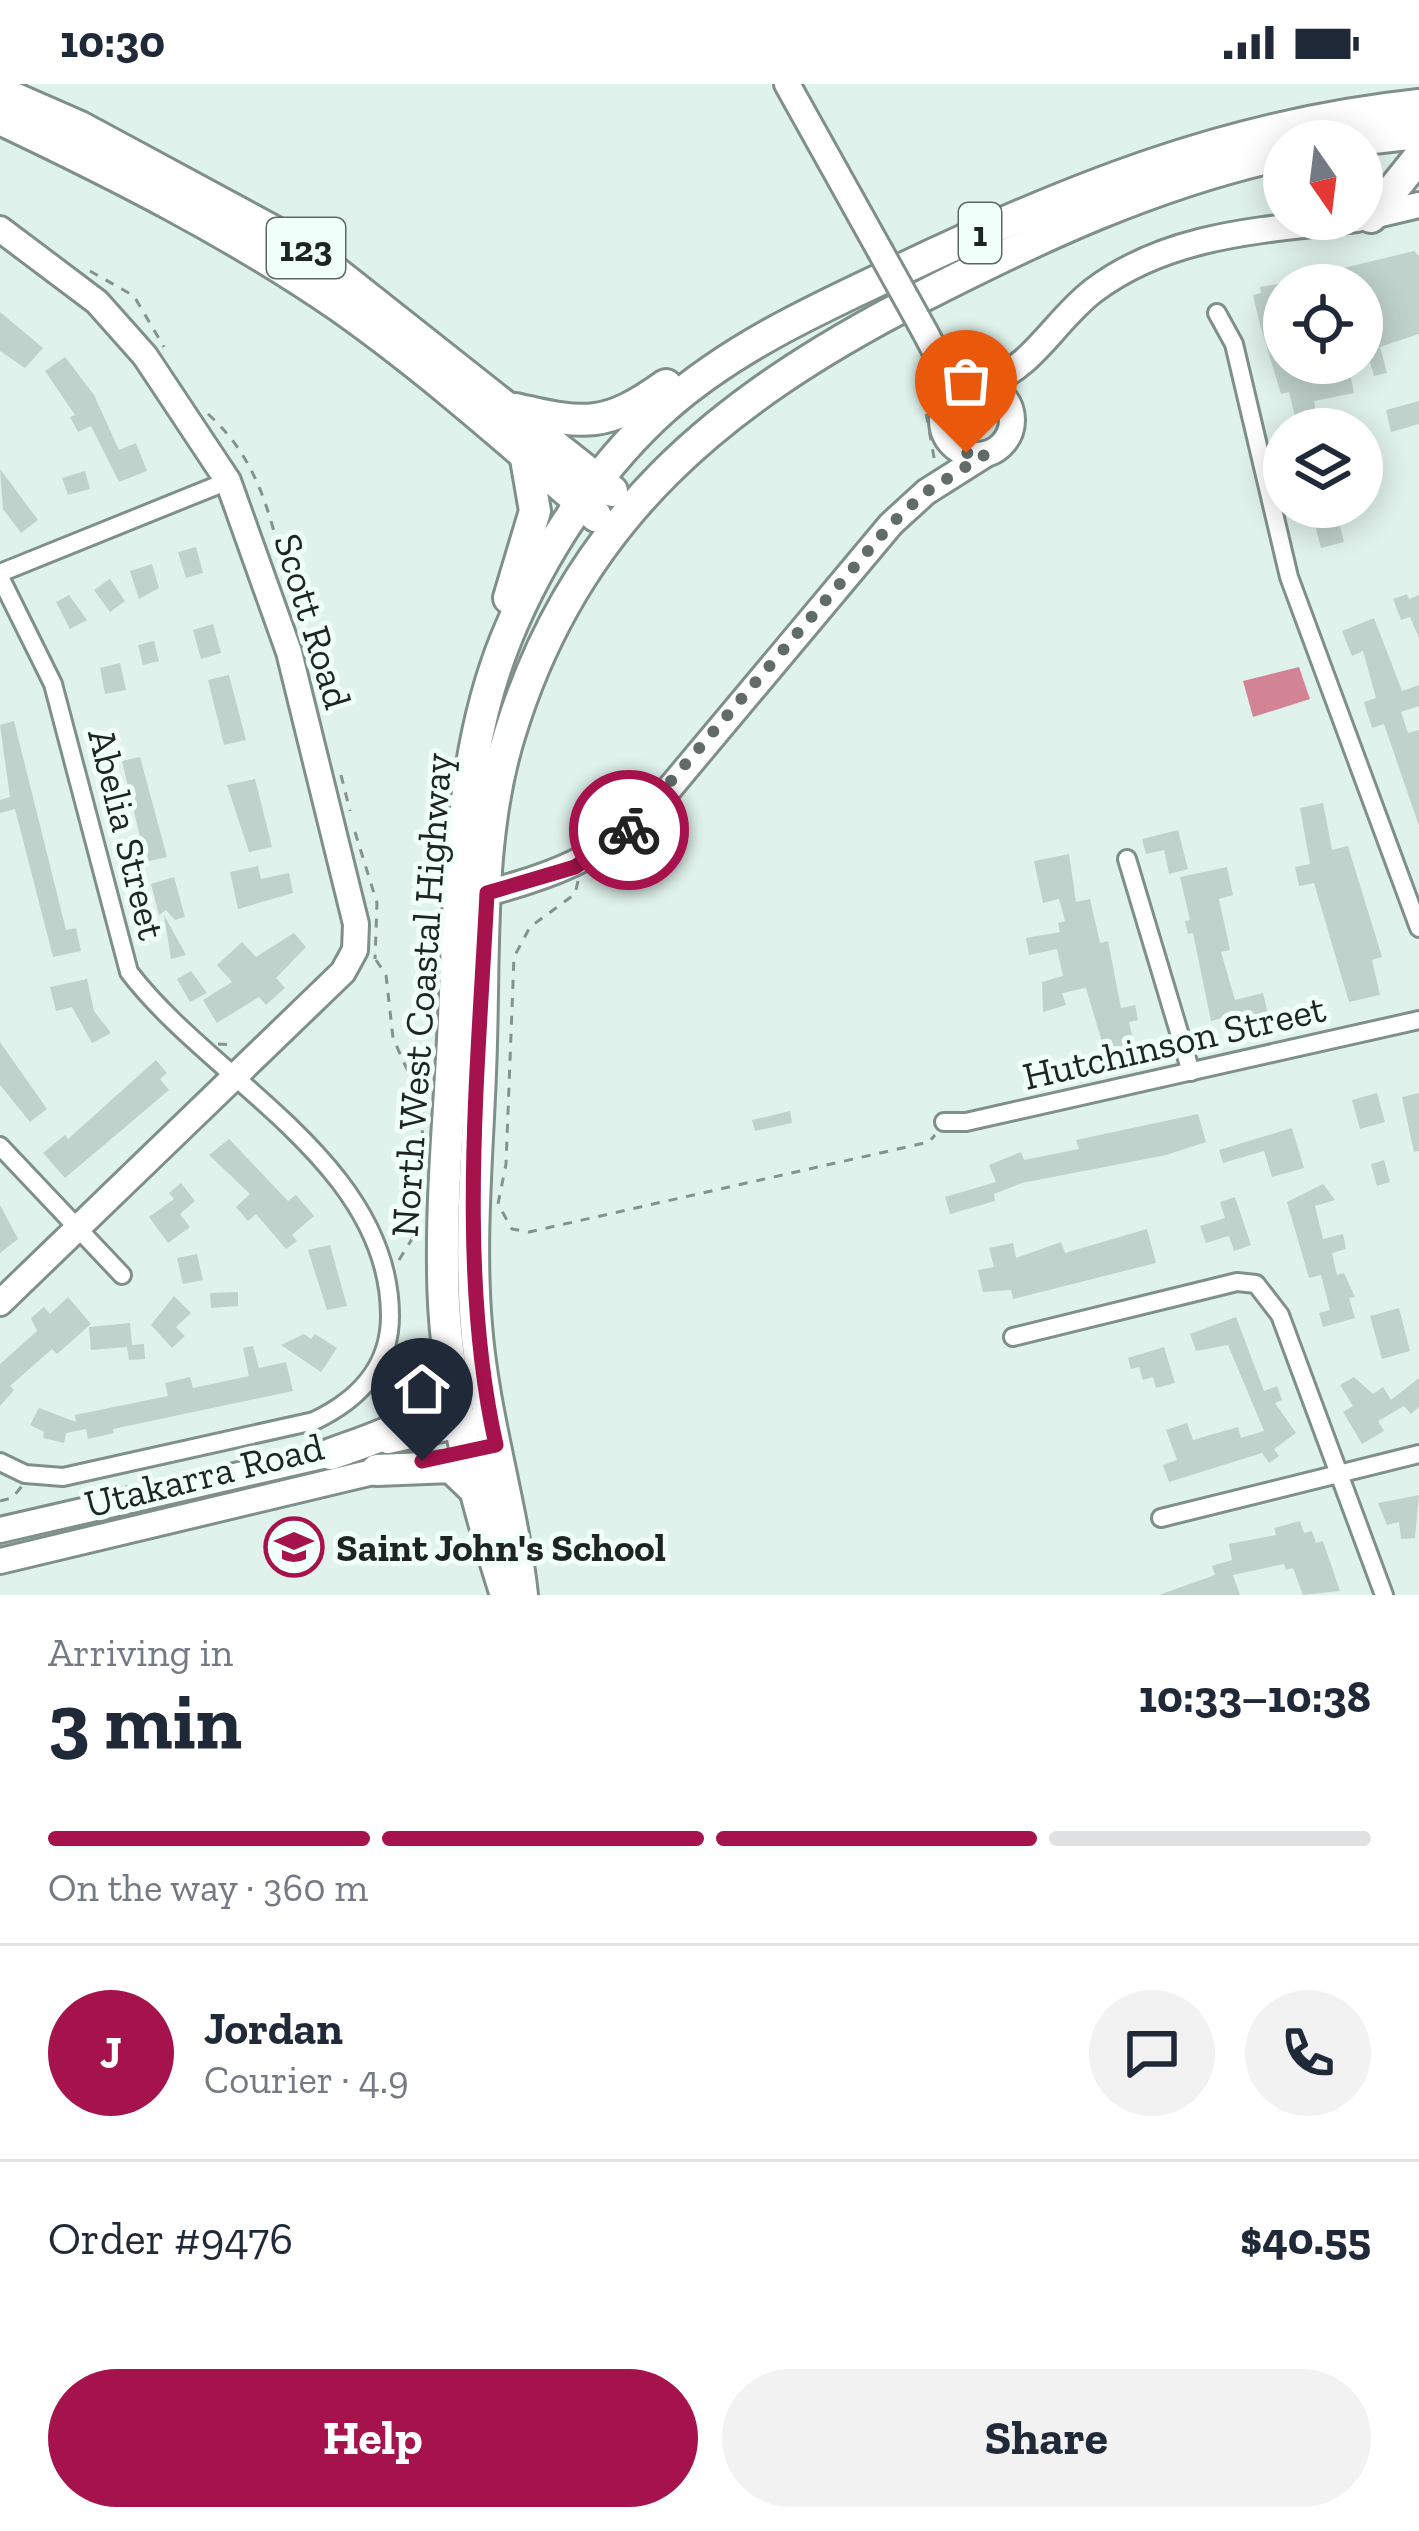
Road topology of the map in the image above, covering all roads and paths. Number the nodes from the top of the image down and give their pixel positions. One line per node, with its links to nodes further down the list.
1 (787, 84): 17 (street, bridge)
2 (0, 92): 22 (highway, 123)
3 (1419, 105): 18 (highway, North West Coastal Highway / 1)
4 (0, 119): 24 (highway, 123)
5 (1419, 133): 6 (highway)
6 (1383, 137)
7 (1419, 157): 9 (highway)
8 (1263, 160): 28 (highway, North West Coastal Highway / 1)
9 (1383, 202)
10 (1419, 205): 11 (street)
11 (1383, 215)
12 (1383, 218): 13 (street)
13 (1419, 219)
14 (0, 229): 26 (street, Scott Road)
15 (1263, 231): 19 (street)
16 (1217, 313): 34 (street)
17 (931, 343): 20 (street); 21 (street)
18 (737, 352): 22 (highway); 27 (highway, North West Coastal Highway / 1)
19 (1032, 358): 20 (street); 23 (street)
20 (980, 386): 21 (street); 23 (street)
21 (945, 405): 25 (street)
22 (510, 408): 27 (highway, 123)
23 (1011, 426): 25 (street)
24 (525, 452): 27 (highway, 123); 30 (highway)
25 (986, 454): 33 (street)
26 (228, 481): 29 (street); 38 (street, Scott Road)
27 (590, 492): 28 (highway, 123); 30 (highway, North West Coastal Highway / 1)
28 (621, 518): 33 (highway, North West Coastal Highway / 1)
29 (0, 575): 38 (street, Abelia Street)
30 (508, 634): 47 (highway, North West Coastal Highway / 1)
31 (1127, 860): 37 (street)
32 (577, 876): 40 (path)
33 (487, 893): 48 (highway, North West Coastal Highway / 1)
34 (1419, 928)
35 (375, 959): 43 (path)
36 (1419, 1020): 37 (street, Hutchinson Street)
37 (1191, 1072): 39 (street, Hutchinson Street)
38 (237, 1076): 42 (street, Scott Road); 51 (street, Abelia Street)
39 (944, 1122)
40 (929, 1142)
41 (0, 1146): 42 (street)
42 (79, 1226): 44 (street); 45 (street, Scott Road)
43 (392, 1265)
44 (122, 1275)
45 (0, 1303)
46 (1013, 1337): 53 (street)
47 (453, 1374): 48 (highway, North West Coastal Highway / 1); 49 (highway)
48 (479, 1435): 49 (street, Utakarra Road); 52 (street, Utakarra Road); 55 (highway, North West Coastal Highway / 1); 61 (highway, North West Coastal Highway / 1)
49 (331, 1454): 58 (street, Utakarra Road)
50 (1419, 1454): 53 (street)
51 (0, 1462)
52 (376, 1470): 55 (highway); 59 (street, Utakarra Road)
53 (1340, 1473): 57 (street); 62 (street)
54 (23, 1483): 56 (path)
55 (476, 1491): 60 (highway, North West Coastal Highway / 1)
56 (0, 1501)
57 (1161, 1518)
58 (0, 1530)
59 (0, 1561)
60 (506, 1595)
61 (522, 1595)
62 (1384, 1595)

